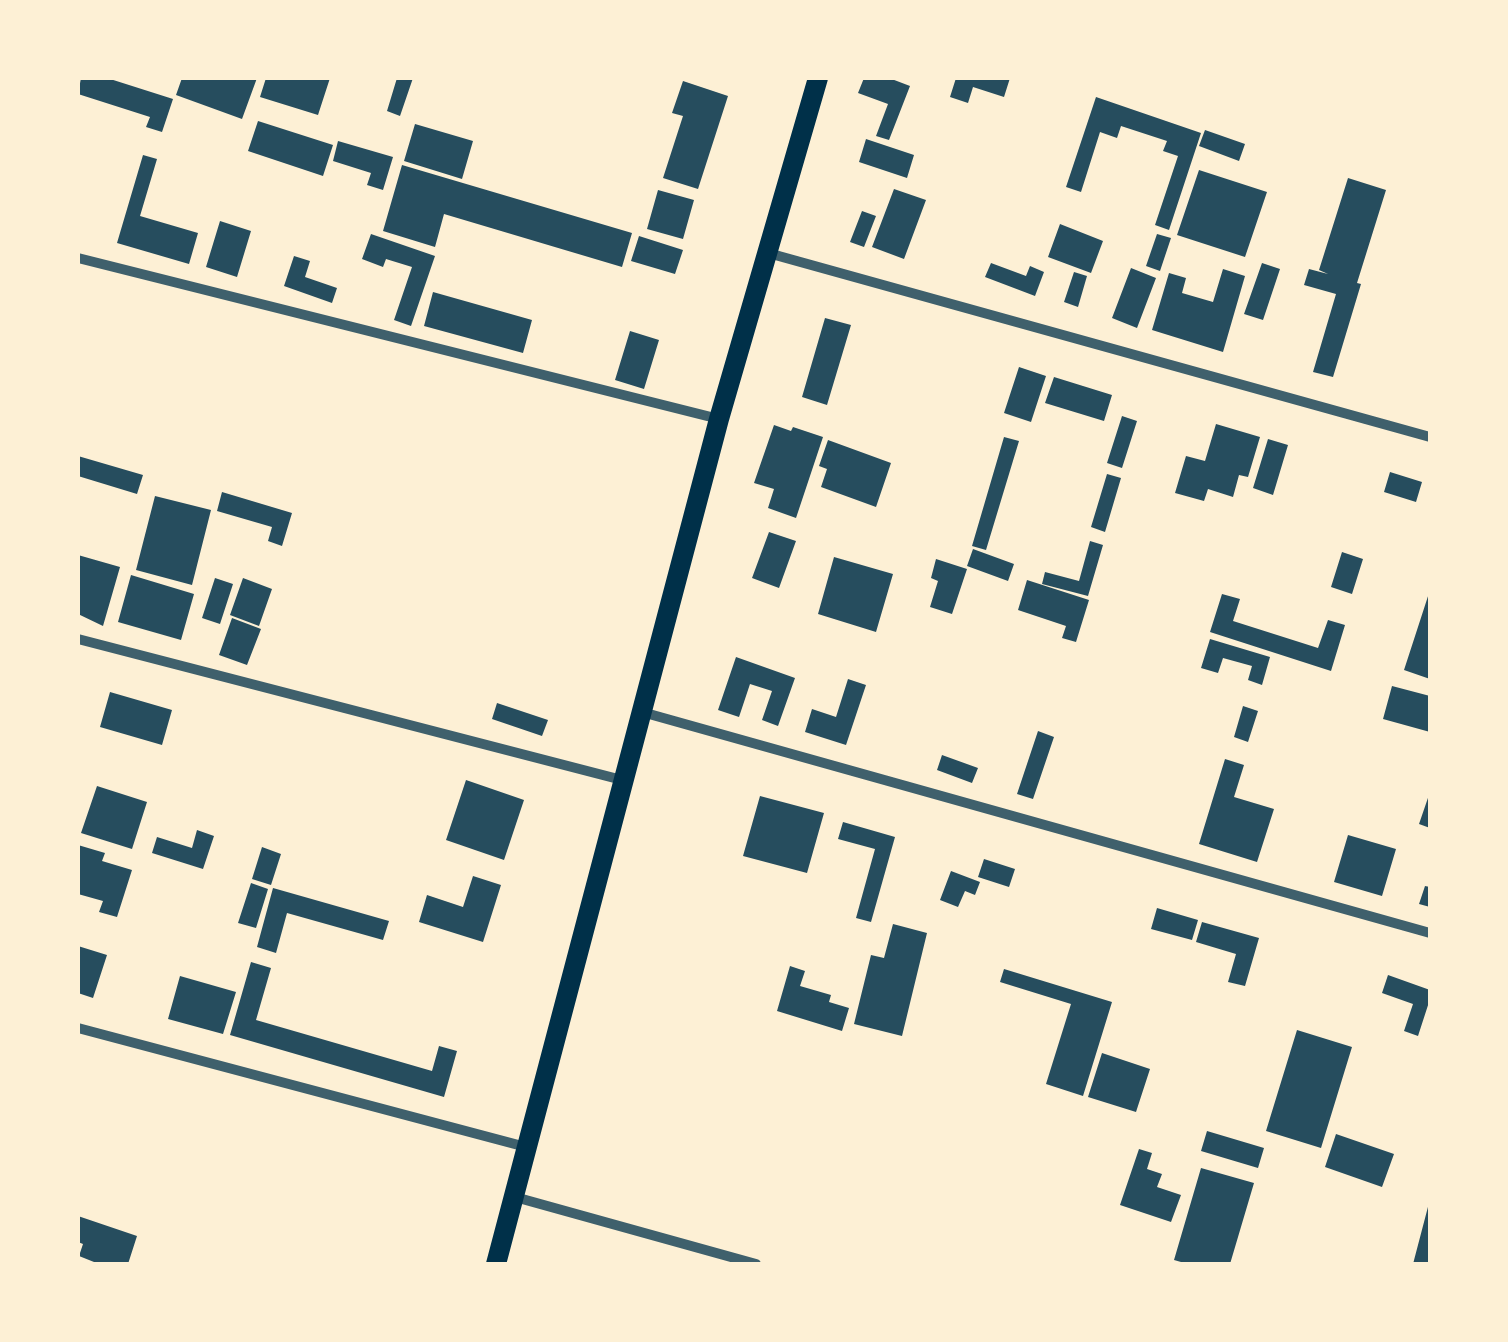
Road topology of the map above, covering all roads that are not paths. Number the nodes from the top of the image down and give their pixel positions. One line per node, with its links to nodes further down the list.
1 (818, 78): 2 (main road)
2 (767, 252): 4 (main road); 5 (street)
3 (78, 258): 4 (street)
4 (719, 420): 7 (main road)
5 (1430, 437)
6 (78, 639): 8 (street)
7 (642, 712): 8 (main road); 9 (street)
8 (622, 780): 11 (main road)
9 (1430, 933)
10 (78, 1028): 11 (street)
11 (528, 1147): 12 (main road)
12 (515, 1197): 13 (main road); 14 (street)
13 (496, 1264)
14 (756, 1264)

